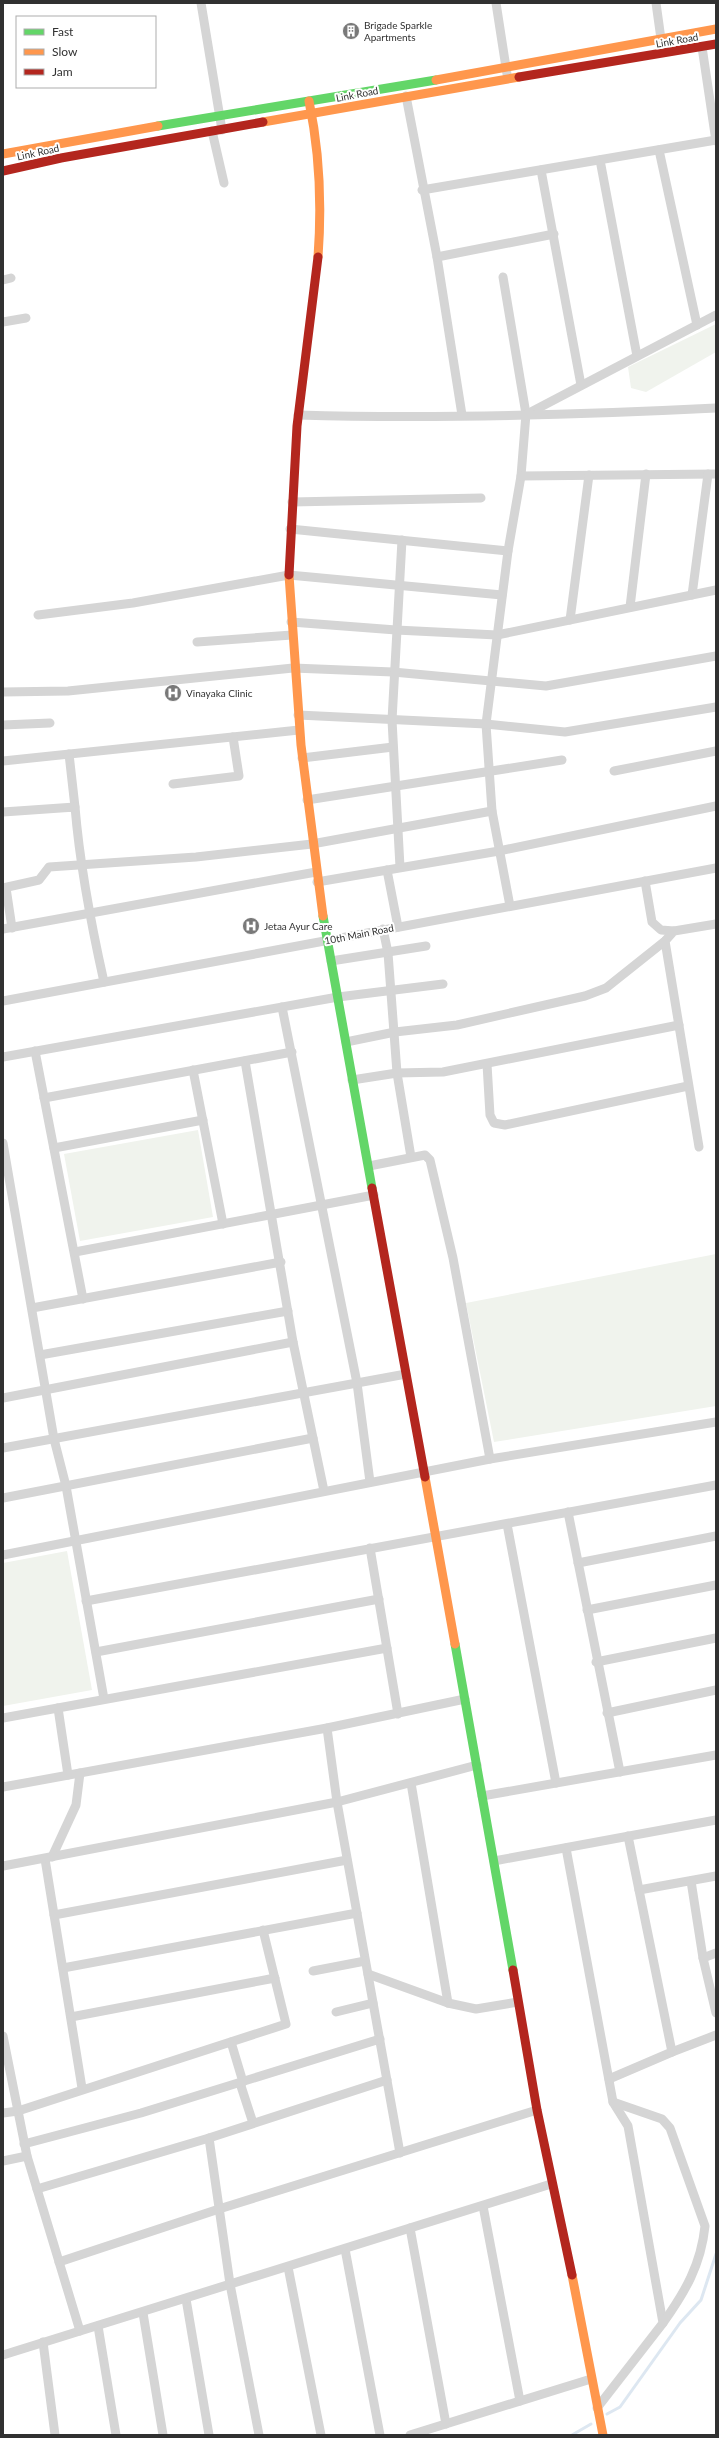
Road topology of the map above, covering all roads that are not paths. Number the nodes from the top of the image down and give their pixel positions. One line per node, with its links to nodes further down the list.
1 (201, 3): 13 (street)
2 (496, 3): 8 (street)
3 (656, 3): 5 (street)
4 (716, 29): 5 (street)
5 (662, 39): 8 (street)
6 (716, 44): 7 (street, Link Road)
7 (702, 47): 9 (street, Link Road); 16 (street)
8 (507, 69): 9 (street); 11 (street)
9 (508, 79): 10 (street, Link Road)
10 (406, 96): 12 (street, Link Road); 23 (street)
11 (309, 101): 12 (street); 13 (street)
12 (313, 114): 14 (street, Link Road); 35 (street)
13 (220, 115): 14 (street); 18 (street)
14 (222, 130): 15 (street, Link Road)
15 (212, 132): 21 (street, Link Road); 22 (street)
16 (716, 141): 17 (street)
17 (659, 150): 19 (street); 30 (street)
18 (3, 154)
19 (600, 160): 20 (street); 31 (street)
20 (541, 170): 23 (street); 24 (street)
21 (3, 171)
22 (224, 183)
23 (422, 190): 25 (street)
24 (554, 234): 25 (street); 32 (street)
25 (436, 257): 36 (street)
26 (503, 277): 34 (street)
27 (716, 315): 30 (street)
28 (26, 318): 29 (street)
29 (3, 322)
30 (697, 325): 31 (street)
31 (637, 356): 32 (street)
32 (581, 386): 34 (street)
33 (716, 408): 34 (street)
34 (526, 414): 36 (street); 40 (street)
35 (298, 415): 36 (street); 42 (street)
36 (462, 415)
37 (646, 474): 38 (street); 39 (street); 51 (street)
38 (712, 474): 50 (street)
39 (589, 475): 40 (street); 53 (street)
40 (521, 476): 45 (street)
41 (481, 498): 42 (street)
42 (292, 502): 43 (street)
43 (290, 529): 44 (street); 46 (street)
44 (402, 540): 45 (street); 47 (street)
45 (508, 550): 49 (street)
46 (290, 575): 47 (street); 52 (street); 54 (street)
47 (400, 585): 49 (street); 55 (street)
48 (716, 590): 50 (street)
49 (502, 595): 57 (street)
50 (692, 595): 51 (street)
51 (630, 607): 53 (street)
52 (38, 615)
53 (570, 620): 57 (street)
54 (291, 622): 55 (street); 56 (street)
55 (396, 630): 57 (street); 61 (street)
56 (292, 635): 58 (street); 60 (street)
57 (497, 635): 62 (street)
58 (197, 642)
59 (716, 656): 62 (street)
60 (293, 668): 61 (street); 63 (street); 65 (street)
61 (393, 672): 62 (street); 66 (street)
62 (491, 681): 68 (street)
63 (3, 692)
64 (716, 707): 68 (street)
65 (298, 715): 66 (street); 70 (street)
66 (392, 720): 68 (street); 72 (street)
67 (50, 723): 69 (street)
68 (486, 724): 79 (street)
69 (3, 725)
70 (299, 730): 71 (street); 75 (street)
71 (233, 737): 74 (street); 80 (street)
72 (393, 747): 75 (street); 81 (street)
73 (716, 750): 78 (street)
74 (69, 754): 77 (street); 84 (street)
75 (302, 758): 82 (street)
76 (562, 760): 79 (street)
77 (3, 761)
78 (614, 771)
79 (489, 772): 81 (street); 85 (street)
80 (173, 784)
81 (394, 786): 82 (street); 87 (street)
82 (307, 800): 88 (street)
83 (716, 806): 89 (street)
84 (75, 807): 86 (street); 90 (street)
85 (492, 811): 87 (street); 89 (street)
86 (3, 812)
87 (396, 829): 88 (street); 91 (street)
88 (312, 844): 90 (street); 94 (street)
89 (499, 851): 91 (street); 97 (street)
90 (80, 865): 96 (street); 98 (street)
91 (400, 867): 93 (street)
92 (716, 868): 95 (street, 10th Main Road)
93 (387, 870): 94 (street); 100 (street)
94 (316, 877): 98 (street); 104 (street)
95 (645, 881): 97 (street, 10th Main Road); 103 (street)
96 (4, 888): 101 (street)
97 (510, 906): 100 (street, 10th Main Road)
98 (88, 915): 101 (street); 109 (street)
99 (716, 924): 103 (street)
100 (398, 927): 102 (street, 10th Main Road)
101 (8, 929)
102 (382, 929): 104 (street, 10th Main Road); 107 (street)
103 (674, 931): 105 (street)
104 (327, 940): 108 (street); 109 (street, 10th Main Road)
105 (665, 941): 115 (street); 116 (street)
106 (426, 946): 107 (street)
107 (388, 953): 108 (street); 111 (street)
108 (331, 961): 112 (street)
109 (104, 982): 113 (street, 10th Main Road)
110 (443, 984): 111 (street)
111 (391, 992): 112 (street); 116 (street)
112 (338, 997): 114 (street); 117 (street)
113 (3, 1001)
114 (282, 1007): 118 (street); 119 (street)
115 (680, 1026): 122 (street); 126 (street)
116 (394, 1032): 117 (street); 124 (street)
117 (346, 1042): 125 (street)
118 (35, 1052): 120 (street); 127 (street)
119 (292, 1052): 121 (street); 136 (street)
120 (3, 1057)
121 (245, 1061): 123 (street); 137 (street)
122 (487, 1064): 124 (street); 126 (street)
123 (193, 1070): 127 (street); 128 (street)
124 (397, 1073): 125 (street); 132 (street)
125 (352, 1080): 134 (street)
126 (688, 1086): 130 (street)
127 (44, 1098): 131 (street)
128 (203, 1120): 131 (street); 138 (street)
129 (3, 1143): 133 (street)
130 (699, 1147)
131 (54, 1148): 139 (street)
132 (410, 1157): 134 (street); 155 (street)
133 (4, 1159): 142 (street)
134 (369, 1166): 135 (street)
135 (374, 1195): 136 (street); 146 (street)
136 (321, 1205): 137 (street); 147 (street)
137 (273, 1214): 138 (street); 140 (street)
138 (223, 1224): 139 (street)
139 (75, 1252): 141 (street)
140 (281, 1262): 141 (street); 143 (street)
141 (83, 1299): 142 (street)
142 (32, 1308): 145 (street)
143 (288, 1311): 144 (street); 145 (street)
144 (293, 1342): 148 (street); 149 (street)
145 (40, 1355): 148 (street)
146 (406, 1374): 147 (street); 156 (street)
147 (356, 1383): 149 (street); 157 (street)
148 (46, 1391): 150 (street); 153 (street)
149 (304, 1392): 152 (street); 153 (street)
150 (3, 1398)
151 (716, 1422): 155 (street)
152 (313, 1438): 159 (street); 160 (street)
153 (54, 1439): 154 (street); 159 (street)
154 (3, 1448)
155 (490, 1459): 156 (street)
156 (424, 1472): 157 (street); 165 (street)
157 (370, 1482): 160 (street)
158 (716, 1485): 162 (street)
159 (66, 1486): 161 (street); 166 (street)
160 (324, 1491): 166 (street)
161 (3, 1498)
162 (568, 1512): 163 (street); 169 (street)
163 (507, 1524): 165 (street); 192 (street)
164 (716, 1536): 169 (street)
165 (434, 1537): 167 (street); 180 (street)
166 (76, 1541): 168 (street); 172 (street)
167 (370, 1548): 171 (street); 172 (street)
168 (3, 1555)
169 (578, 1563): 173 (street)
170 (716, 1585): 173 (street)
171 (379, 1599): 175 (street); 176 (street)
172 (86, 1601): 176 (street)
173 (586, 1610): 177 (street)
174 (716, 1638): 177 (street)
175 (387, 1648): 179 (street); 183 (street)
176 (96, 1652): 179 (street)
177 (596, 1662): 182 (street)
178 (716, 1690): 182 (street)
179 (104, 1699): 181 (street)
180 (465, 1700): 183 (street); 187 (street)
181 (58, 1708): 184 (street); 190 (street)
182 (608, 1713): 188 (street)
183 (398, 1714): 185 (street)
184 (3, 1718)
185 (327, 1728): 189 (street); 195 (street)
186 (716, 1755): 188 (street)
187 (477, 1765): 191 (street); 194 (street)
188 (620, 1772): 192 (street)
189 (80, 1773): 190 (street); 199 (street)
190 (68, 1775): 193 (street)
191 (411, 1782): 195 (street); 218 (street)
192 (556, 1783): 194 (street)
193 (3, 1787)
194 (482, 1796): 201 (street)
195 (337, 1802): 199 (street); 200 (street)
196 (716, 1820): 197 (street)
197 (628, 1836): 198 (street); 205 (street)
198 (566, 1848): 201 (street); 227 (street)
199 (49, 1858): 202 (street); 207 (street)
200 (347, 1860): 206 (street); 207 (street)
201 (494, 1861): 216 (street)
202 (3, 1866)
203 (716, 1876): 204 (street)
204 (691, 1881): 205 (street); 210 (street)
205 (639, 1890): 226 (street)
206 (357, 1913): 208 (street); 211 (street)
207 (54, 1915): 212 (street)
208 (263, 1930): 212 (street); 215 (street)
209 (716, 1953): 210 (street)
210 (703, 1958): 220 (street)
211 (365, 1961): 213 (street); 214 (street)
212 (63, 1968): 221 (street)
213 (313, 1971)
214 (368, 1974): 217 (street); 218 (street)
215 (275, 1978): 221 (street); 225 (street)
216 (518, 2002): 218 (street); 232 (street)
217 (373, 2003): 219 (street); 224 (street)
218 (448, 2003)
219 (336, 2012)
220 (716, 2013)
221 (71, 2017): 230 (street)
222 (716, 2035): 226 (street)
223 (3, 2036): 233 (street)
224 (380, 2039): 228 (street); 229 (street)
225 (231, 2042): 229 (street); 230 (street)
226 (672, 2052): 227 (street)
227 (609, 2079): 231 (street)
228 (387, 2080): 235 (street); 238 (street)
229 (242, 2082): 235 (street); 237 (street)
230 (82, 2088): 233 (street)
231 (613, 2102): 252 (street); 252 (street)
232 (537, 2110): 238 (street); 241 (street)
233 (18, 2111): 234 (street); 237 (street)
234 (3, 2113)
235 (253, 2123): 236 (street)
236 (209, 2138): 242 (street); 244 (street)
237 (24, 2144): 239 (street)
238 (400, 2153): 244 (street)
239 (27, 2156): 240 (street); 242 (street)
240 (3, 2161)
241 (551, 2184): 243 (street); 257 (street)
242 (37, 2189): 247 (street)
243 (483, 2206): 245 (street); 258 (street)
244 (219, 2209): 247 (street); 249 (street)
245 (410, 2228): 246 (street); 260 (street)
246 (345, 2249): 248 (street); 267 (street)
247 (60, 2262): 254 (street)
248 (288, 2267): 249 (street); 266 (street)
249 (230, 2284): 250 (street); 265 (street)
250 (186, 2299): 251 (street); 264 (street)
251 (143, 2313): 253 (street); 263 (street)
252 (663, 2323): 259 (street)
253 (98, 2326): 254 (street); 262 (street)
254 (80, 2331): 255 (street)
255 (43, 2342): 256 (street); 261 (street)
256 (3, 2355)
257 (591, 2379): 258 (street); 259 (street)
258 (520, 2401): 260 (street)
259 (597, 2408): 269 (street)
260 (446, 2424): 268 (street)
261 (55, 2435)
262 (116, 2435)
263 (163, 2435)
264 (209, 2435)
265 (259, 2435)
266 (321, 2435)
267 (380, 2435)
268 (410, 2435)
269 (602, 2435)

